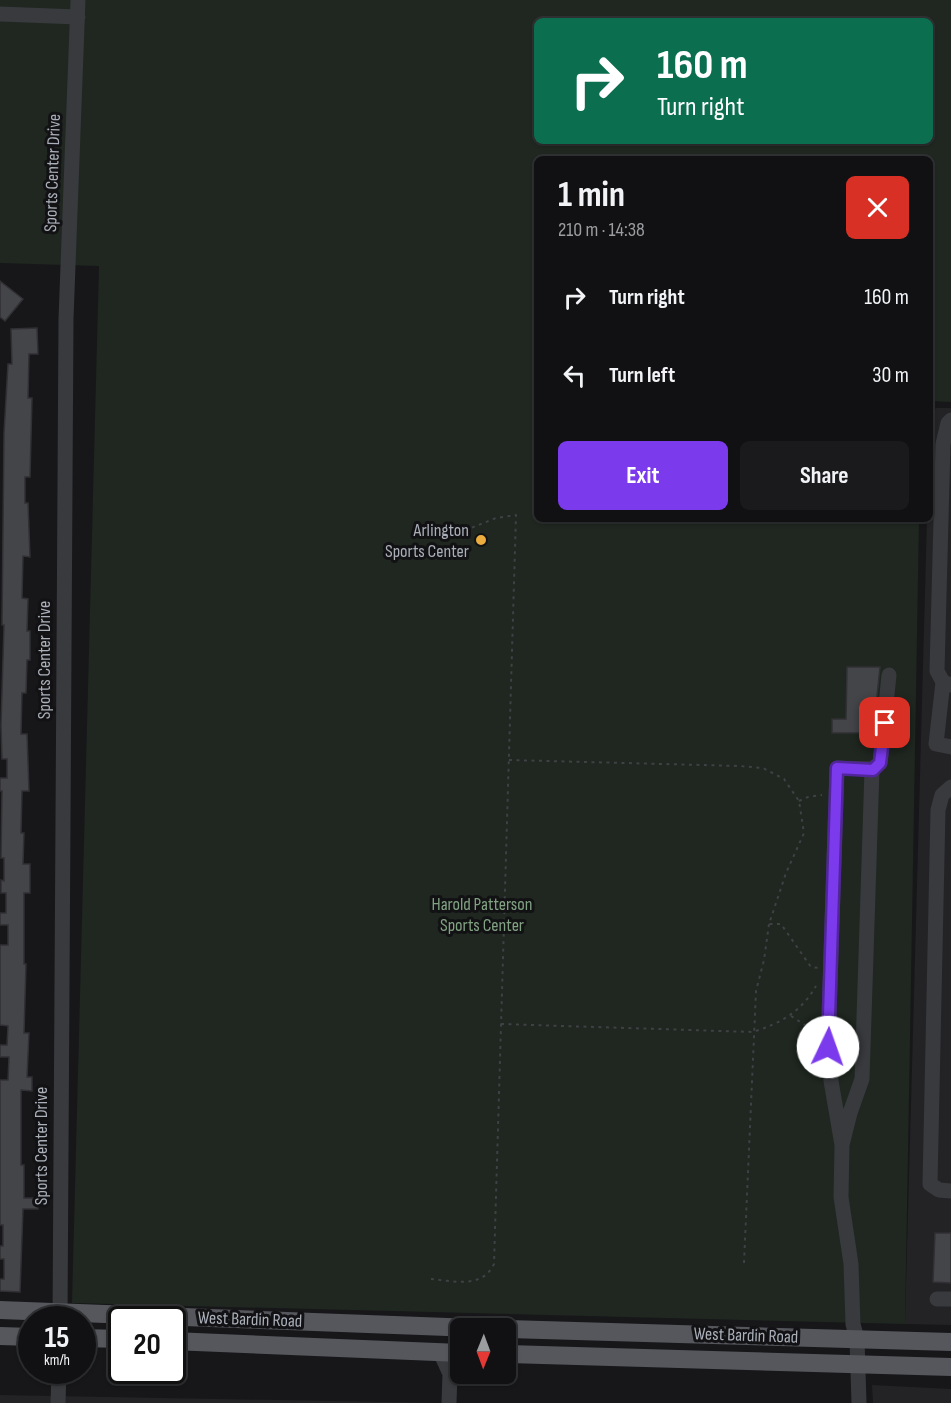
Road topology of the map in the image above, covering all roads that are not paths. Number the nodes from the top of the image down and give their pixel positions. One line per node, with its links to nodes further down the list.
1 (78, 0): 3 (street, Sports Center Drive)
2 (9, 10): 3 (street)
3 (78, 17): 13 (street, Sports Center Drive)
4 (951, 420): 6 (street)
5 (889, 675): 9 (street)
6 (947, 684): 7 (street)
7 (944, 721): 8 (street)
8 (951, 747)
9 (873, 770): 11 (street); 11 (street)
10 (951, 788): 12 (street)
11 (842, 1145): 22 (street)
12 (951, 1191)
13 (60, 1306)
14 (0, 1310): 15 (main road, West Bardin Road)
15 (18, 1312)
16 (96, 1317): 17 (main road, West Bardin Road)
17 (441, 1328): 18 (main road, West Bardin Road); 25 (main road)
18 (450, 1328)
19 (516, 1329): 22 (main road, West Bardin Road)
20 (0, 1336): 21 (main road)
21 (18, 1337)
22 (857, 1339): 24 (main road, West Bardin Road); 28 (street)
23 (186, 1342): 25 (main road, West Bardin Road)
24 (951, 1342)
25 (440, 1352): 26 (main road, West Bardin Road); 32 (street)
26 (450, 1352)
27 (516, 1354): 28 (main road, West Bardin Road)
28 (858, 1363): 29 (main road, West Bardin Road); 33 (street)
29 (951, 1367)
30 (59, 1384): 31 (street)
31 (58, 1403)
32 (449, 1403)
33 (859, 1403)

